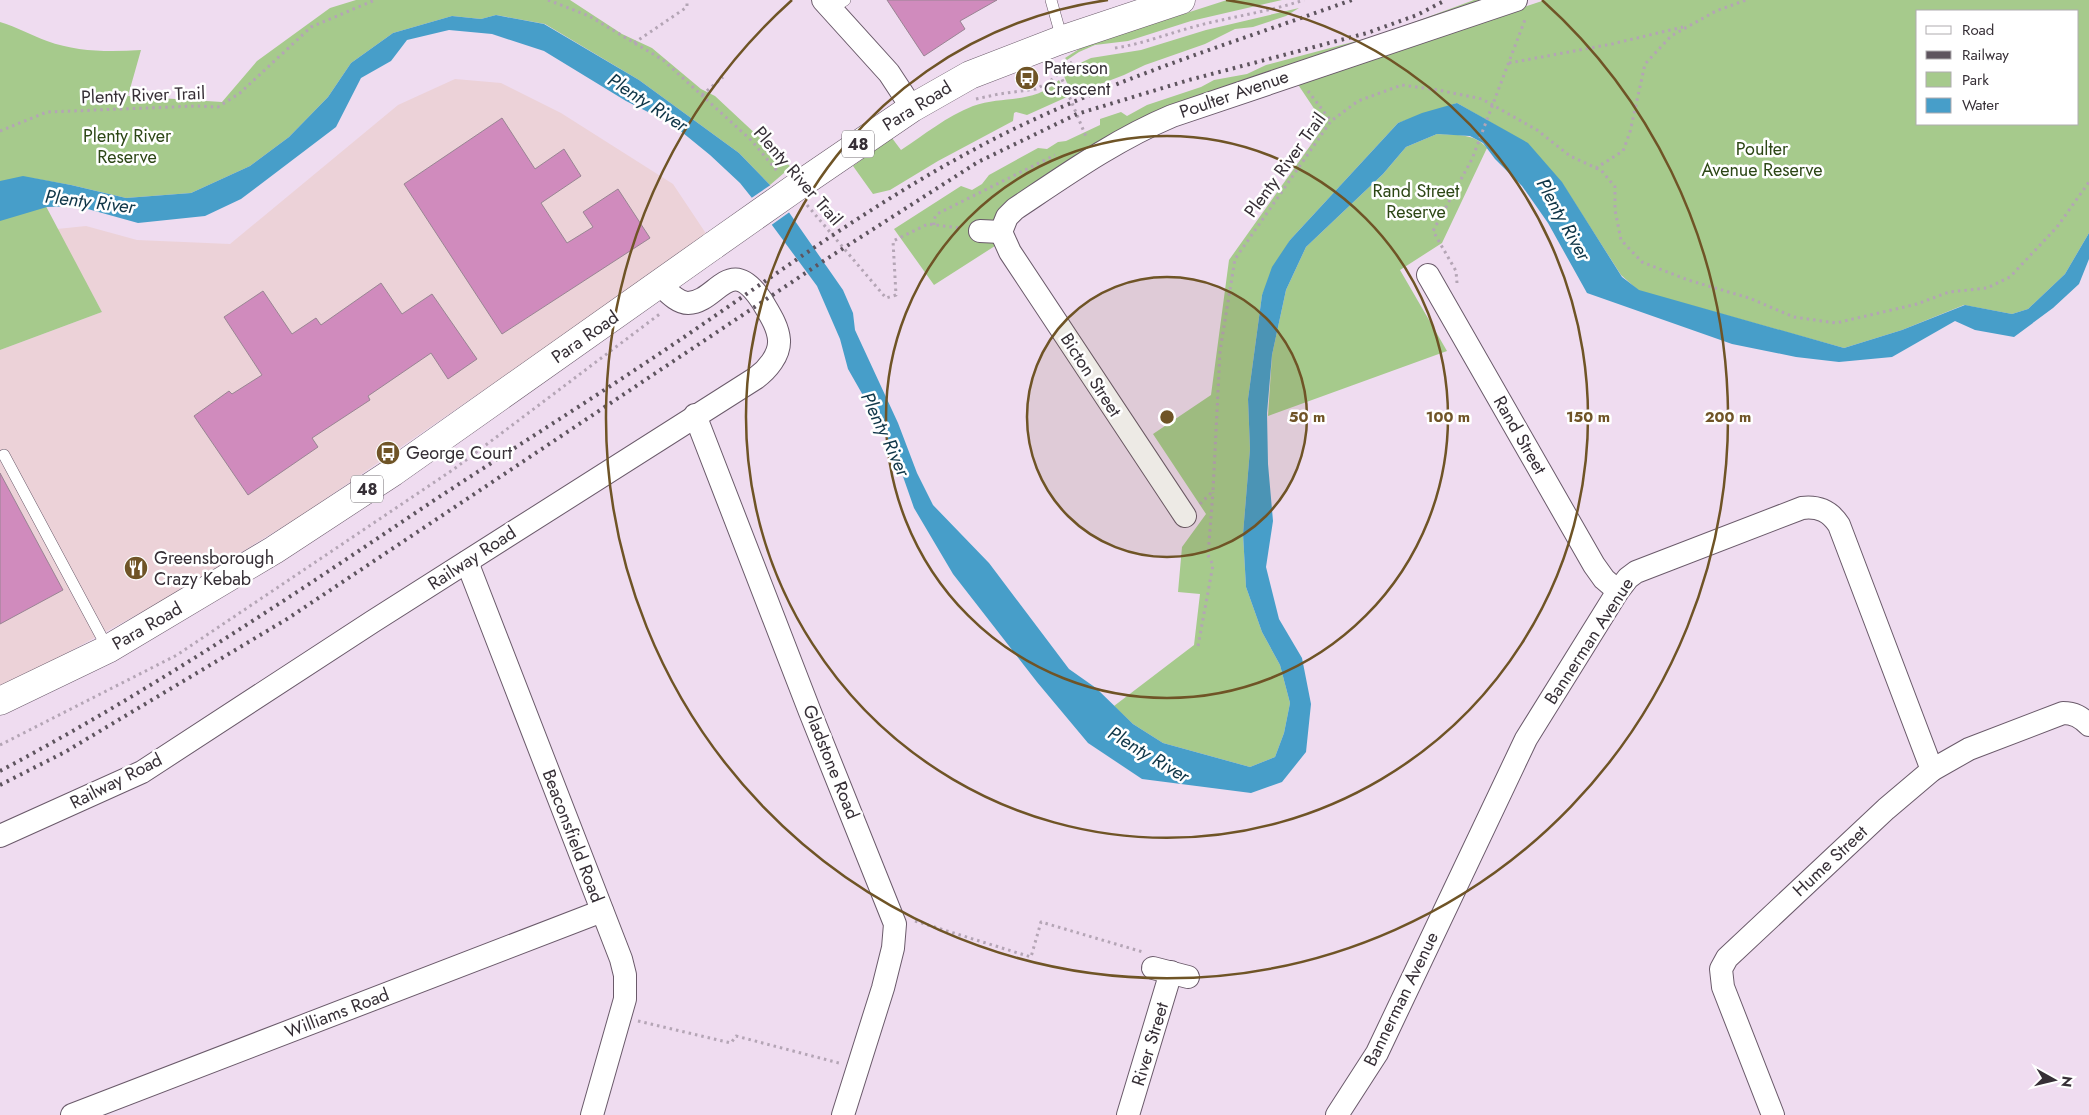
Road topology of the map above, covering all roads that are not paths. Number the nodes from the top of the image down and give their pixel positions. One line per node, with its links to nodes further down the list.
1 (1051, 0): 5 (lane)
2 (1181, 0): 5 (main road, Para Road / 48)
3 (833, 3): 6 (street)
4 (1522, 4): 7 (street, Poulter Avenue)
5 (1070, 49): 6 (main road, Para Road / 48)
6 (912, 108): 9 (main road, Para Road / 48, bridge)
7 (991, 231): 12 (street, Bicton Street)
8 (1428, 275): 14 (street, Rand Street)
9 (669, 292): 10 (street, Railway Road); 15 (main road, Para Road / 48)
10 (695, 415): 13 (street, Railway Road); 24 (street, Gladstone Road)
11 (4, 455): 15 (lane)
12 (1185, 516)
13 (467, 562): 19 (street, Railway Road); 20 (street, Beaconsfield Road)
14 (1618, 590): 18 (street, Bannerman Avenue); 26 (street, Bannerman Avenue)
15 (108, 648): 16 (main road, Para Road / 48)
16 (0, 701)
17 (2089, 725): 18 (street, Hume Street)
18 (1932, 770): 27 (street, Hume Street)
19 (0, 836)
20 (602, 911): 22 (street, Williams Road); 23 (street, Beaconsfield Road)
21 (1164, 968): 25 (street, River Street)
22 (72, 1115)
23 (592, 1115)
24 (843, 1115)
25 (1128, 1115)
26 (1337, 1115)
27 (1773, 1115)

